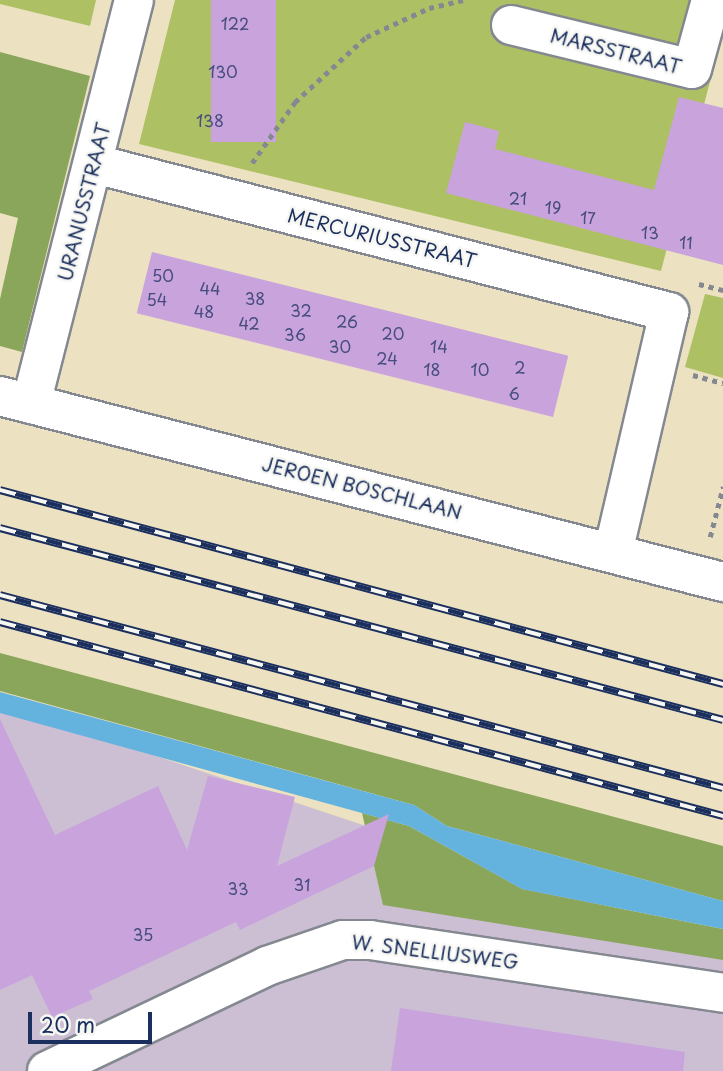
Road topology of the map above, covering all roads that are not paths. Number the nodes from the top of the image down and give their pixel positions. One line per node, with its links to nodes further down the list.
1 (134, 0): 4 (street, URANUSSTRAAT)
2 (711, 0): 3 (street, MARSSTRAAT)
3 (511, 25)
4 (95, 164): 5 (street, URANUSSTRAAT); 6 (street, MERCURIUSSTRAAT)
5 (16, 400): 6 (street, JEROEN BOSCHLAAN)
6 (613, 552): 7 (street, JEROEN BOSCHLAAN)
7 (712, 579)
8 (723, 993): 9 (street, W. SNELLIUSWEG)
9 (47, 1071)

